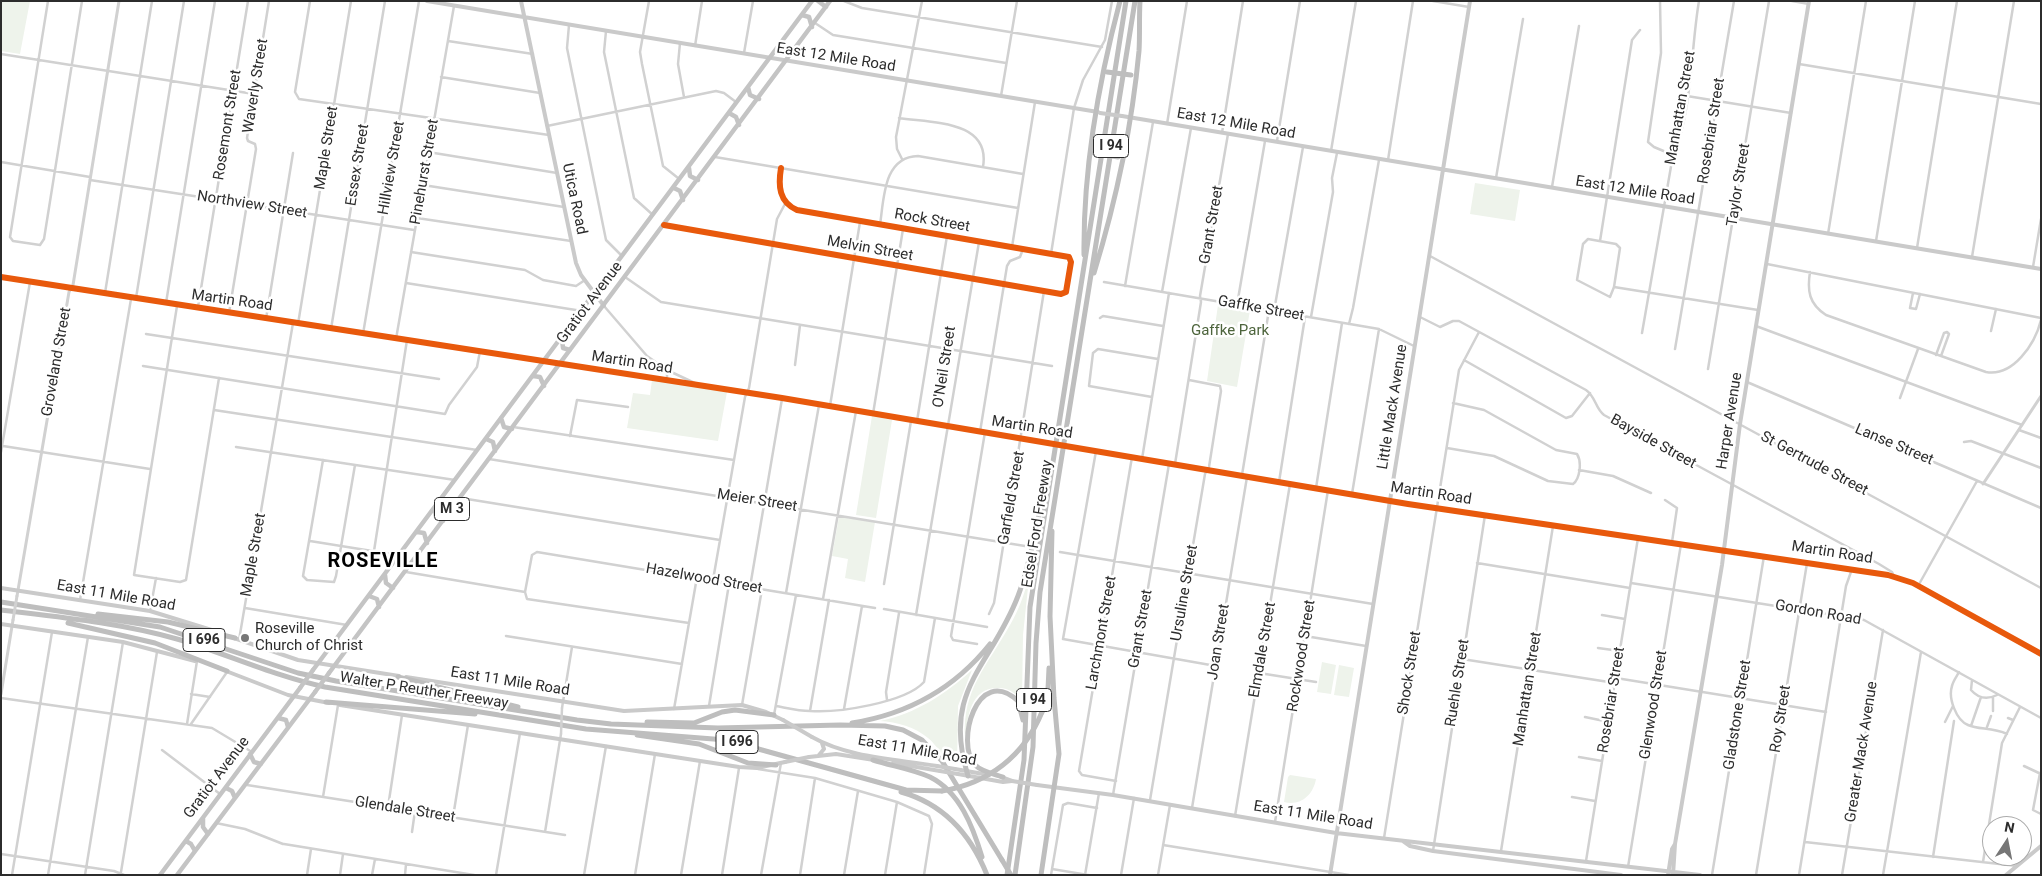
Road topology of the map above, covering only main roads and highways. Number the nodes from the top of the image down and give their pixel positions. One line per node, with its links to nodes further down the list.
1 (427, 1): 11 (main road, East 12 Mile Road)
2 (521, 1): 15 (main road, Utica Road)
3 (812, 1): 14 (main road, Gratiot Avenue / M 3)
4 (818, 1): 13 (main road)
5 (830, 1): 13 (main road, Gratiot Avenue / M 3)
6 (1120, 1): 19 (highway)
7 (1126, 1): 36 (highway, Edsel Ford Freeway / I 94)
8 (1134, 1): 37 (highway, Edsel Ford Freeway / I 94)
9 (1140, 1): 20 (highway)
10 (1470, 1): 30 (main road, Little Mack Avenue)
11 (438, 2): 15 (main road, East 12 Mile Road)
12 (1809, 3): 34 (main road, Harper Avenue)
13 (826, 7): 16 (main road, Gratiot Avenue / M 3)
14 (802, 15): 16 (main road); 17 (main road, Gratiot Avenue / M 3)
15 (525, 17): 17 (main road, East 12 Mile Road); 38 (main road, Utica Road)
16 (813, 25): 18 (main road, Gratiot Avenue / M 3)
17 (770, 58): 18 (main road, East 12 Mile Road); 21 (main road, Gratiot Avenue / M 3)
18 (786, 61): 22 (main road, Gratiot Avenue / M 3); 23 (main road, East 12 Mile Road)
19 (1105, 73): 20 (highway, bridge); 23 (highway)
20 (1133, 77): 25 (highway)
21 (748, 87): 22 (main road); 24 (main road, Gratiot Avenue / M 3)
22 (759, 99): 26 (main road, Gratiot Avenue / M 3)
23 (1098, 112): 25 (main road, East 12 Mile Road, bridge); 27 (highway)
24 (729, 113): 26 (main road); 29 (main road, Gratiot Avenue / M 3)
25 (1130, 118): 28 (highway); 30 (main road, East 12 Mile Road)
26 (739, 125): 31 (main road, Gratiot Avenue / M 3)
27 (1092, 151): 28 (highway, bridge); 36 (highway)
28 (1120, 156): 37 (highway)
29 (689, 167): 31 (main road); 32 (main road, Gratiot Avenue / M 3)
30 (1442, 170): 34 (main road, East 12 Mile Road); 99 (main road, Little Mack Avenue)
31 (698, 180): 33 (main road, Gratiot Avenue / M 3)
32 (674, 188): 33 (main road); 38 (main road, Gratiot Avenue / M 3)
33 (683, 200): 39 (main road, Gratiot Avenue / M 3)
34 (1773, 224): 35 (main road, East 12 Mile Road); 112 (main road, Harper Avenue)
35 (2041, 268)
36 (1084, 271): 48 (highway, Edsel Ford Freeway / I 94)
37 (1088, 291): 51 (highway, Edsel Ford Freeway / I 94)
38 (595, 292): 39 (main road, Utica Road); 40 (main road, Gratiot Avenue / M 3)
39 (604, 306): 41 (main road, Gratiot Avenue / M 3)
40 (562, 337): 41 (main road); 42 (main road, Gratiot Avenue / M 3)
41 (570, 350): 43 (main road, Gratiot Avenue / M 3)
42 (533, 376): 43 (main road); 44 (main road, Gratiot Avenue / M 3)
43 (544, 386): 45 (main road, Gratiot Avenue / M 3)
44 (502, 418): 45 (main road); 46 (main road, Gratiot Avenue / M 3)
45 (513, 428): 47 (main road, Gratiot Avenue / M 3)
46 (486, 439): 47 (main road); 49 (main road, Gratiot Avenue / M 3)
47 (495, 451): 50 (main road, Gratiot Avenue / M 3)
48 (1054, 455): 64 (highway); 84 (highway, Edsel Ford Freeway / I 94)
49 (435, 508): 50 (main road); 52 (main road, Gratiot Avenue / M 3)
50 (443, 521): 53 (main road, Gratiot Avenue / M 3)
51 (1051, 525): 63 (highway); 118 (highway, Edsel Ford Freeway / I 94)
52 (417, 532): 53 (main road); 54 (main road, Gratiot Avenue / M 3)
53 (427, 543): 56 (main road, Gratiot Avenue / M 3)
54 (385, 574): 56 (main road); 57 (main road, Gratiot Avenue / M 3)
55 (1, 588): 67 (main road, East 11 Mile Road)
56 (394, 588): 59 (main road, Gratiot Avenue / M 3)
57 (369, 596): 59 (main road); 66 (main road, Gratiot Avenue / M 3)
58 (1, 602): 61 (highway, Walter P Reuther Freeway / I 696)
59 (379, 607): 68 (main road, Gratiot Avenue / M 3)
60 (1, 610): 62 (highway, Walter P Reuther Freeway / I 696)
61 (68, 612): 67 (highway); 79 (highway, Walter P Reuther Freeway / I 696)
62 (22, 613): 71 (highway); 77 (highway, Walter P Reuther Freeway / I 696)
63 (1050, 616): 92 (highway, bridge); 96 (highway)
64 (1006, 621): 81 (highway); 91 (highway)
65 (1, 624): 71 (main road, East 11 Mile Road)
66 (336, 638): 68 (main road); 69 (main road, Gratiot Avenue / M 3)
67 (237, 639): 69 (main road, East 11 Mile Road)
68 (347, 650): 70 (main road, Gratiot Avenue / M 3)
69 (318, 664): 70 (main road, East 11 Mile Road); 73 (main road, M 3, bridge)
70 (334, 667): 72 (main road, East 11 Mile Road); 74 (main road, M 3, bridge)
71 (227, 671): 73 (main road, East 11 Mile Road)
72 (398, 676): 76 (main road, East 11 Mile Road); 79 (highway)
73 (294, 696): 74 (main road, East 11 Mile Road); 78 (main road, Gratiot Avenue / M 3)
74 (310, 699): 75 (main road, East 11 Mile Road); 82 (main road, Gratiot Avenue / M 3)
75 (326, 702): 77 (highway); 89 (main road, East 11 Mile Road)
76 (774, 715): 80 (highway); 85 (main road, East 11 Mile Road, bridge)
77 (505, 716): 83 (highway, Walter P Reuther Freeway / I 696)
78 (278, 718): 82 (main road); 86 (main road, Gratiot Avenue / M 3)
79 (577, 720): 80 (highway, Walter P Reuther Freeway / I 696)
80 (628, 724): 81 (highway, Walter P Reuther Freeway / I 696)
81 (840, 725): 118 (highway, bridge)
82 (288, 727): 90 (main road, Gratiot Avenue / M 3)
83 (624, 732): 89 (highway); 92 (highway, Walter P Reuther Freeway / I 696)
84 (1026, 735): 93 (highway); 118 (highway, Edsel Ford Freeway / I 94)
85 (822, 743): 87 (main road); 91 (main road, East 11 Mile Road, bridge)
86 (251, 753): 90 (main road); 95 (main road, Gratiot Avenue / M 3)
87 (819, 755): 88 (main road, East 11 Mile Road); 89 (main road, East 11 Mile Road, bridge)
88 (874, 760): 91 (main road, East 11 Mile Road, bridge); 117 (highway)
89 (780, 763)
90 (261, 764): 97 (main road, Gratiot Avenue / M 3)
91 (967, 773): 93 (main road, East 11 Mile Road); 94 (main road, East 11 Mile Road)
92 (846, 774): 117 (highway)
93 (1003, 777): 94 (main road, East 11 Mile Road)
94 (1012, 781): 96 (main road, East 11 Mile Road, bridge)
95 (226, 788): 97 (main road); 98 (main road, Gratiot Avenue / M 3)
96 (1055, 788): 99 (main road, East 11 Mile Road); 119 (highway)
97 (235, 798): 100 (main road, Gratiot Avenue / M 3)
98 (203, 818): 100 (main road); 101 (main road, Gratiot Avenue / M 3)
99 (1336, 833): 102 (main road, East 11 Mile Road); 113 (main road, Little Mack Avenue)
100 (208, 834): 105 (main road, Gratiot Avenue / M 3)
101 (186, 841): 105 (main road); 115 (main road, Gratiot Avenue / M 3)
102 (1404, 841): 104 (main road, East 11 Mile Road); 107 (main road, East 11 Mile Road)
103 (2040, 847): 123 (main road)
104 (1484, 849): 106 (main road, East 11 Mile Road); 107 (main road)
105 (195, 852): 116 (main road, Gratiot Avenue / M 3)
106 (1521, 854): 108 (main road, East 11 Mile Road); 109 (main road)
107 (1482, 858): 109 (main road, East 11 Mile Road)
108 (1586, 862): 110 (main road, East 11 Mile Road); 111 (main road)
109 (1520, 863): 111 (main road, East 11 Mile Road)
110 (1650, 869): 112 (main road, East 11 Mile Road); 121 (main road)
111 (1585, 870): 120 (main road, East 11 Mile Road)
112 (1671, 873): 114 (main road, East 11 Mile Road)
113 (1330, 874)
114 (1683, 874): 122 (main road, East 11 Mile Road)
115 (160, 875)
116 (177, 875)
117 (987, 875)
118 (1011, 875)
119 (1041, 875)
120 (1621, 875)
121 (1650, 875)
122 (1700, 875)
123 (2006, 875)

